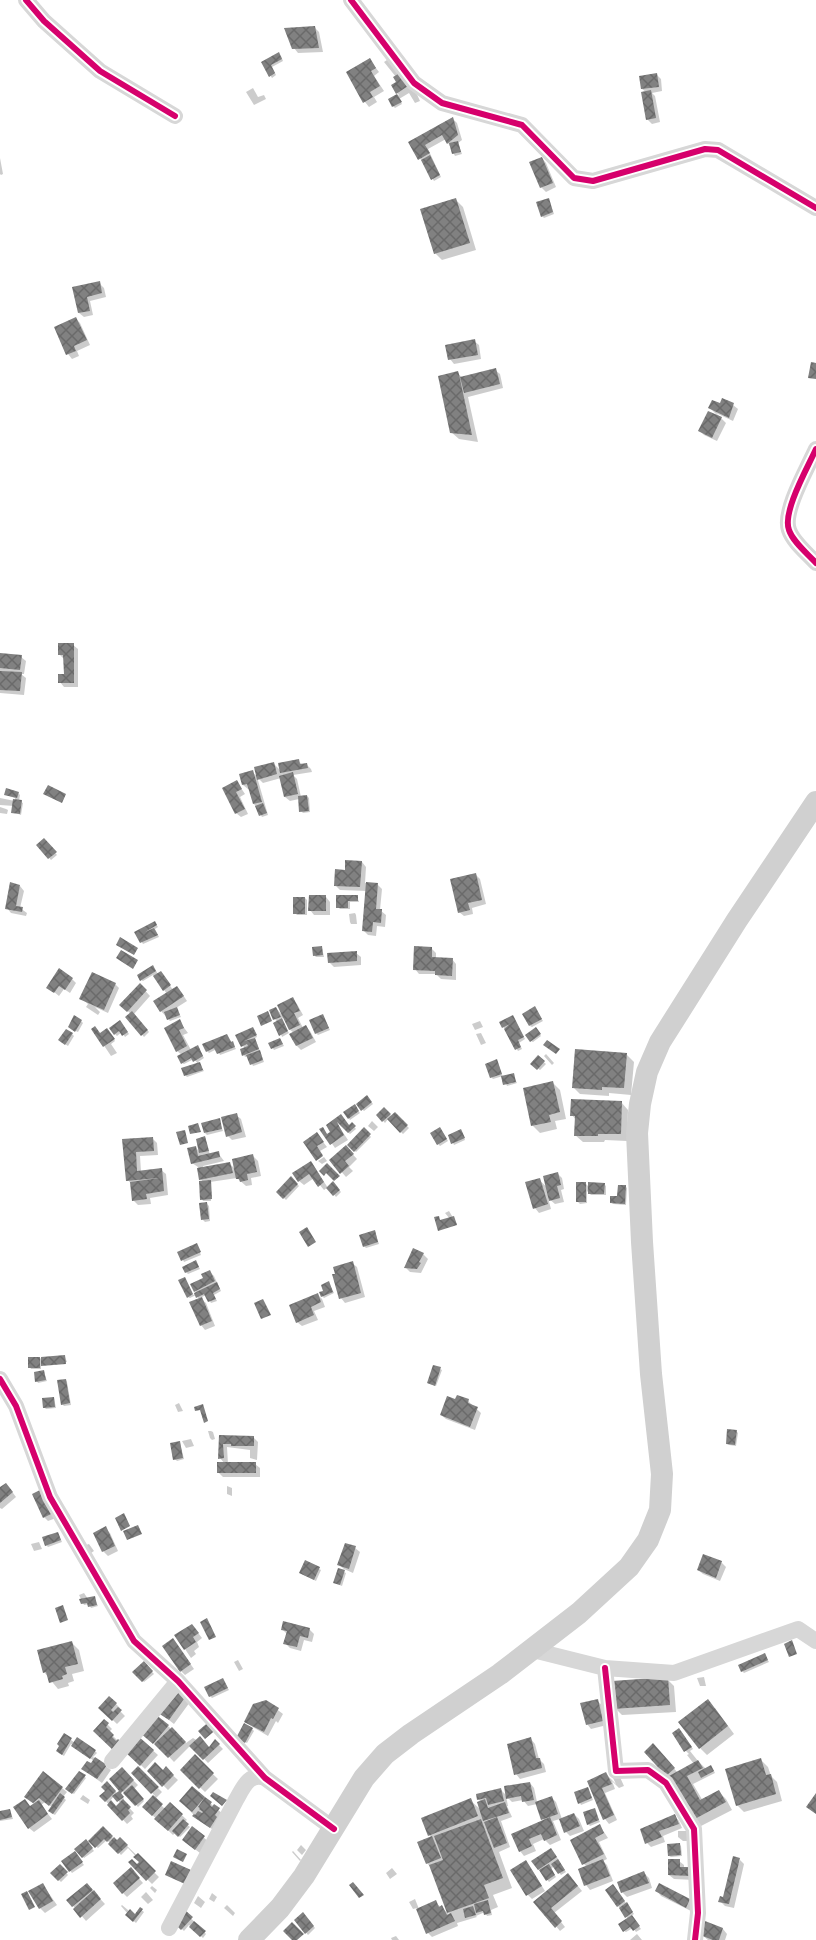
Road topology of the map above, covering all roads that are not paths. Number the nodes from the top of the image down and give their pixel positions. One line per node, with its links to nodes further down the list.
1 (26, 0): 3 (street)
2 (351, 0): 4 (street)
3 (175, 116)
4 (816, 208)
5 (816, 449): 6 (street)
6 (816, 562)
7 (816, 802): 10 (main road)
8 (0, 1379): 12 (street)
9 (816, 1641): 11 (street)
10 (533, 1650): 11 (street); 15 (main road)
11 (605, 1668): 18 (street)
12 (178, 1681): 13 (street); 14 (street)
13 (112, 1761)
14 (265, 1778): 15 (street); 16 (street)
15 (334, 1829): 17 (main road)
16 (169, 1928)
17 (249, 1940)
18 (695, 1940)

